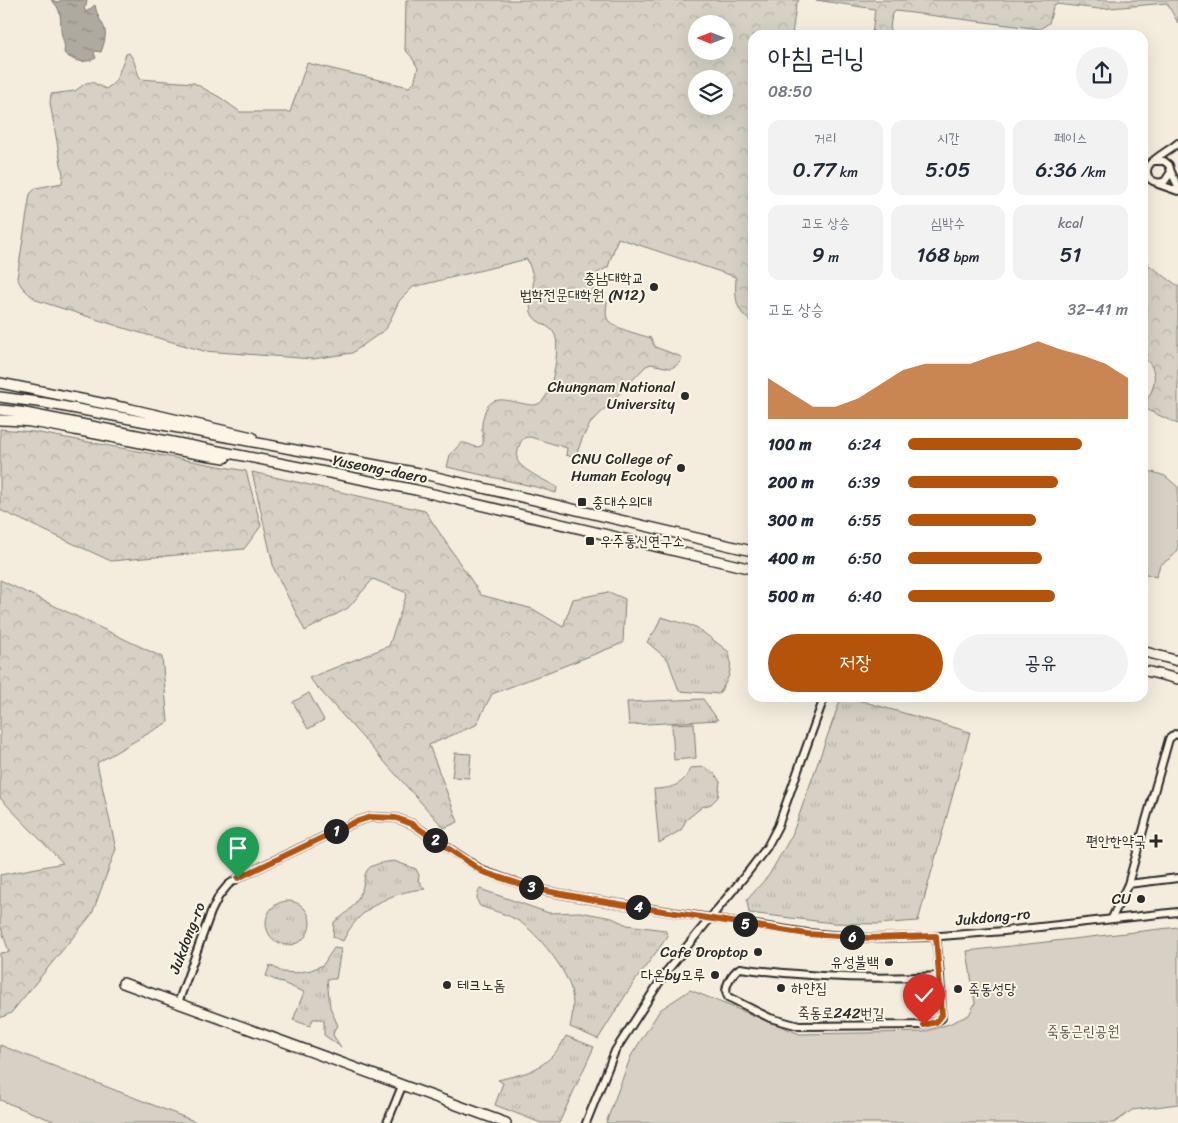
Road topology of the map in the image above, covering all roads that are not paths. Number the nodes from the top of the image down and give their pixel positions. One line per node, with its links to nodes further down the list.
1 (1176, 145): 2 (street); 4 (street)
2 (1154, 161): 3 (street); 4 (street)
3 (1148, 169)
4 (1170, 170): 6 (street); 7 (street)
5 (1148, 175): 6 (street)
6 (1156, 183): 8 (street)
7 (1178, 186)
8 (1178, 191)
9 (0, 383): 13 (main road)
10 (0, 397): 13 (main road, Yuseong-daero)
11 (0, 410): 14 (main road, Yuseong-daero)
12 (0, 420): 14 (main road)
13 (283, 448): 15 (main road, Yuseong-daero)
14 (278, 463): 16 (main road, Yuseong-daero)
15 (748, 550)
16 (748, 567)
17 (1148, 653): 18 (main road)
18 (1178, 661)
19 (1148, 672): 20 (main road)
20 (1178, 679)
21 (823, 702): 26 (street)
22 (1178, 734): 24 (street)
23 (1178, 878): 24 (street)
24 (1128, 884): 27 (street)
25 (1178, 912): 27 (street, Jukdong-ro)
26 (712, 918): 28 (street, Jukdong-ro); 31 (street, Jukdong-ro); 35 (street)
27 (1112, 918): 28 (street, Jukdong-ro)
28 (936, 936): 29 (street, 죽동로242번길)
29 (940, 976): 29 (street, 죽동로242번길)
30 (122, 983): 31 (main road)
31 (178, 1003): 32 (main road)
32 (402, 1086): 33 (street); 34 (main road)
33 (387, 1123)
34 (506, 1123)
35 (586, 1123)

